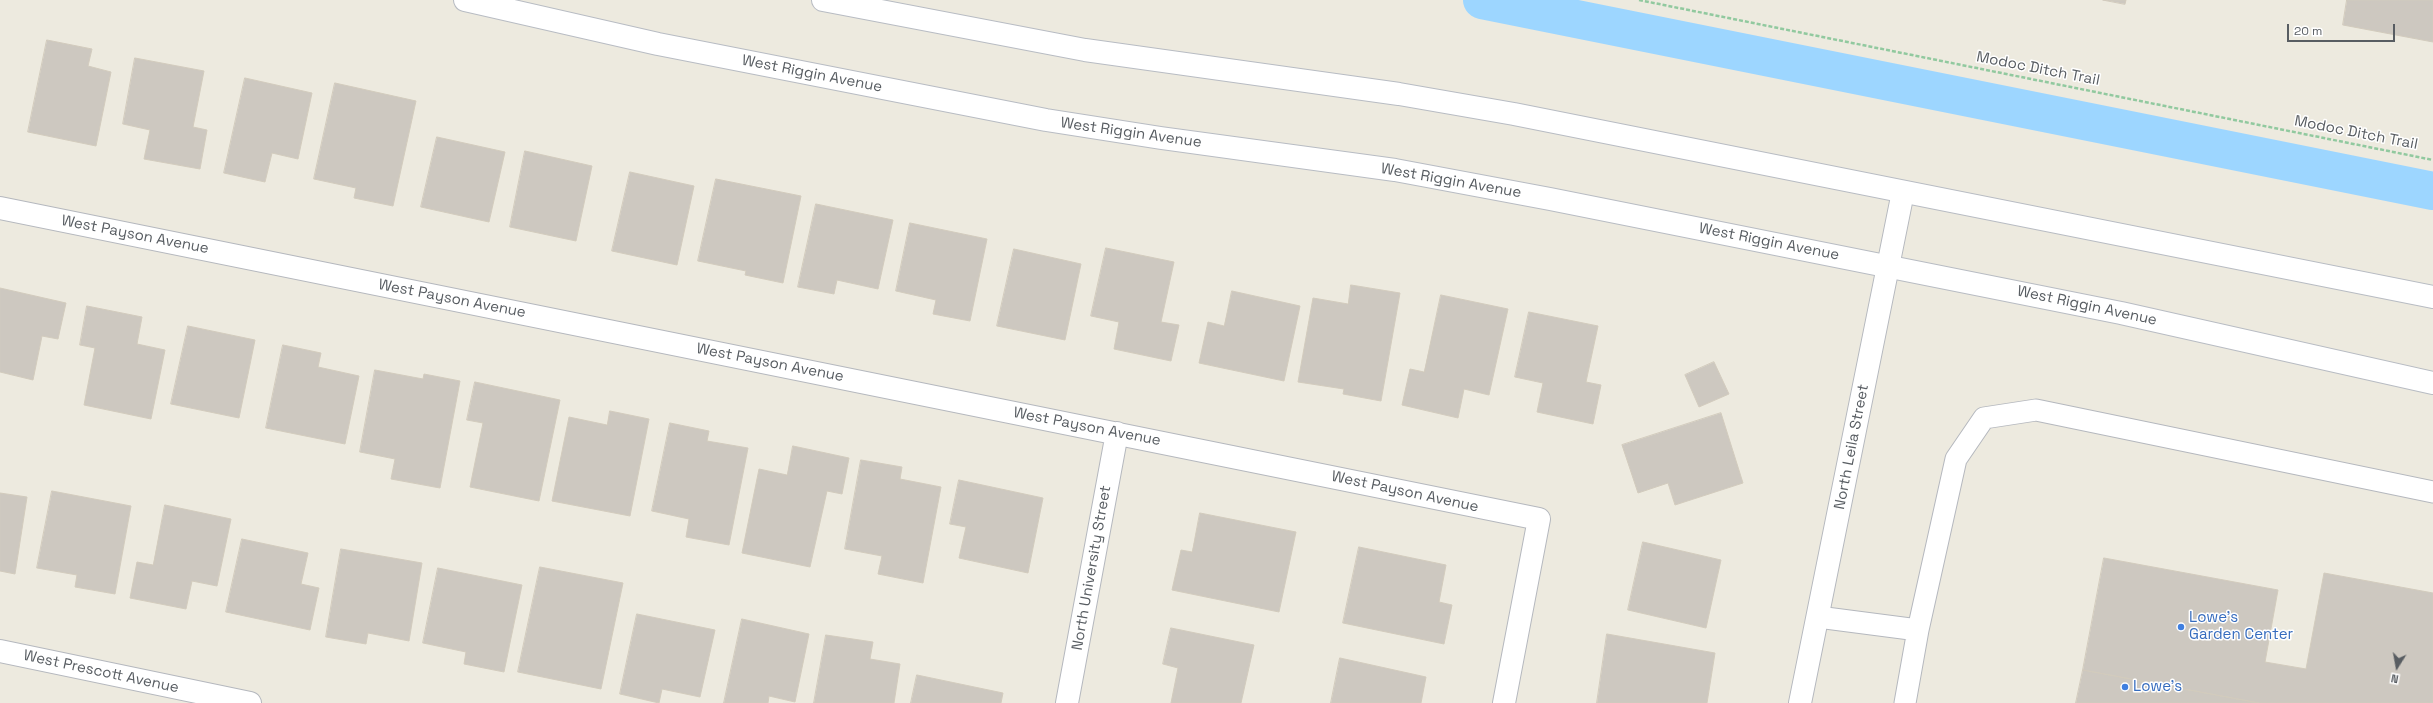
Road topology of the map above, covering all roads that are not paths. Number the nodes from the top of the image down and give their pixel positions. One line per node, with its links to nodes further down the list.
1 (466, 0): 5 (main road, West Riggin Avenue)
2 (823, 0): 3 (main road)
3 (1903, 192): 5 (main road, North Leila Street); 6 (main road)
4 (0, 208): 8 (main road, West Payson Avenue)
5 (1888, 266): 7 (main road, West Riggin Avenue); 10 (main road, North Leila Street)
6 (2433, 298)
7 (2433, 383)
8 (1117, 433): 14 (main road, North University Street); 15 (main road, West Payson Avenue)
9 (2433, 492): 11 (lane)
10 (1818, 617): 11 (lane); 16 (main road, North Leila Street)
11 (1918, 630): 17 (lane)
12 (0, 651): 13 (main road, West Prescott Avenue)
13 (250, 703)
14 (1068, 703)
15 (1504, 703)
16 (1800, 703)
17 (1905, 703)

